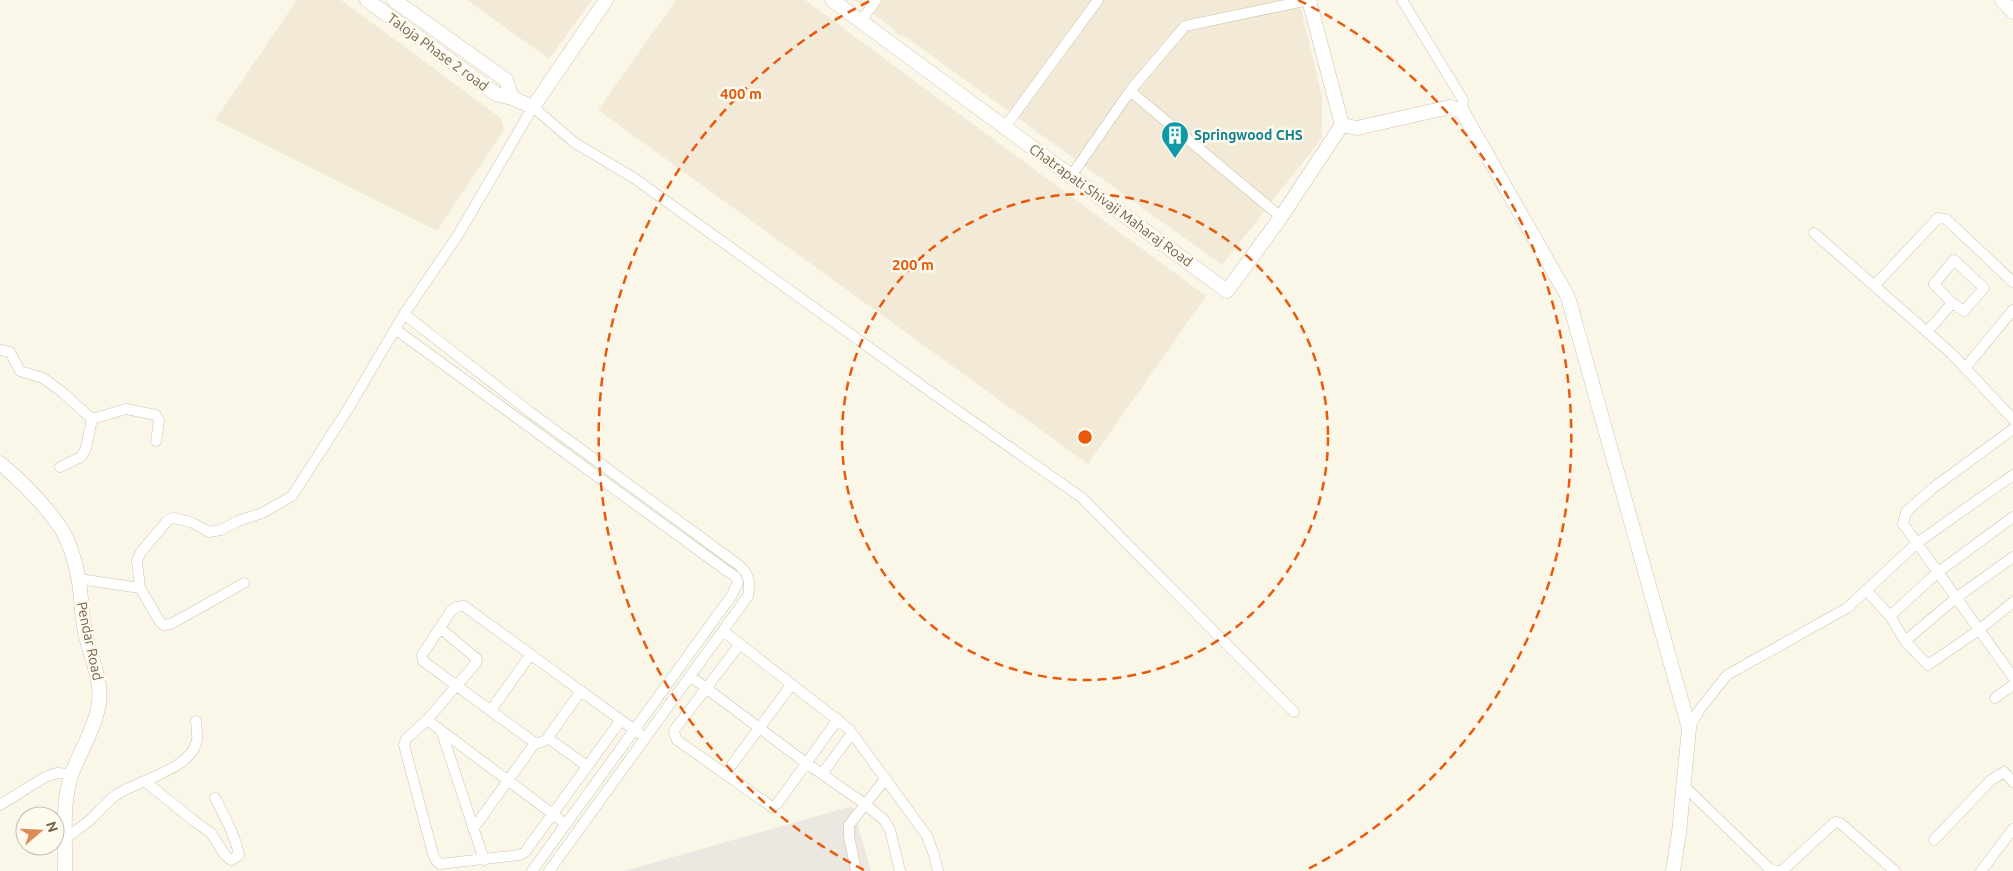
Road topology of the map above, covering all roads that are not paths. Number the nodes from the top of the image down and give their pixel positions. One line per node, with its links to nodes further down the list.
1 (366, 0): 13 (street, Taloja Phase 2 road)
2 (394, 0): 13 (street, Taloja Phase 2 road)
3 (606, 0): 14 (street)
4 (832, 0): 11 (street, Chatrapati Shivaji Maharaj Road)
5 (876, 0): 11 (street)
6 (1098, 0): 17 (street)
7 (1309, 0): 12 (street); 16 (street)
8 (1402, 0): 15 (street)
9 (2002, 0): 10 (street)
10 (2013, 12)
11 (861, 21): 17 (street, Chatrapati Shivaji Maharaj Road)
12 (1130, 91): 18 (street); 19 (street)
13 (512, 98): 14 (street, Taloja Phase 2 road)
14 (533, 107): 25 (street); 65 (street)
15 (1462, 111): 16 (street); 70 (street)
16 (1342, 125): 19 (street, Chatrapati Shivaji Maharaj Road)
17 (1004, 127): 18 (street, Chatrapati Shivaji Maharaj Road)
18 (1071, 176): 19 (street, Chatrapati Shivaji Maharaj Road)
19 (1281, 217)
20 (1814, 233): 22 (street)
21 (2013, 282): 22 (street)
22 (1875, 285): 27 (street)
23 (1952, 303): 23 (street); 27 (street)
24 (2013, 310): 29 (street)
25 (404, 314): 26 (street); 42 (street)
26 (395, 329): 43 (street); 45 (street)
27 (1927, 332): 29 (street)
28 (0, 350): 30 (street)
29 (1965, 368): 31 (street)
30 (92, 419): 33 (street); 35 (street)
31 (2013, 419)
32 (2013, 429): 38 (street)
33 (156, 441)
34 (0, 464): 41 (street, Pendar Road)
35 (60, 467)
36 (2013, 475): 38 (street)
37 (2013, 517): 40 (street)
38 (1916, 543): 40 (street); 46 (street)
39 (2013, 558): 47 (street)
40 (1938, 573): 47 (street); 49 (street)
41 (79, 579): 45 (street); 80 (street, Pendar Road)
42 (749, 579): 43 (street); 52 (street)
43 (738, 582): 73 (street)
44 (244, 583): 45 (street)
45 (140, 588)
46 (1866, 590): 49 (street); 70 (street)
47 (1956, 598): 51 (street); 53 (street)
48 (2013, 602): 51 (street)
49 (1890, 616): 53 (street)
50 (440, 628): 55 (street); 58 (street); 58 (street)
51 (1979, 630): 53 (street); 57 (street)
52 (723, 631): 54 (street); 56 (street)
53 (1905, 641)
54 (740, 644): 59 (street); 61 (street)
55 (531, 654): 62 (street); 64 (street)
56 (690, 676): 61 (street); 76 (street)
57 (2013, 677)
58 (456, 684): 64 (street); 67 (street)
59 (792, 684): 66 (street); 71 (street)
60 (2013, 685): 63 (street)
61 (705, 689): 71 (street); 81 (street)
62 (581, 691): 68 (street); 75 (street)
63 (1995, 698)
64 (491, 710): 77 (street)
65 (1294, 712)
66 (838, 719): 74 (street); 78 (street)
67 (427, 720): 72 (street); 97 (street)
68 (621, 720): 73 (street); 79 (street)
69 (196, 721): 85 (street)
70 (1689, 728): 87 (street)
71 (760, 729): 78 (street); 81 (street)
72 (441, 730): 84 (street); 93 (street)
73 (635, 730): 76 (street); 92 (street)
74 (852, 733): 82 (street); 83 (street)
75 (548, 738): 77 (street); 79 (street)
76 (645, 738): 100 (street)
77 (535, 743): 84 (street)
78 (806, 763): 81 (street); 82 (street)
79 (587, 766): 91 (street)
80 (72, 774): 90 (street); 95 (street, Pendar Road)
81 (725, 774)
82 (822, 774): 89 (street)
83 (886, 778): 89 (street); 103 (street)
84 (507, 780): 91 (street); 93 (street)
85 (146, 782): 88 (street); 95 (street)
86 (2013, 782): 96 (street)
87 (1684, 786): 104 (street); 105 (street)
88 (215, 798)
89 (865, 804): 101 (street); 102 (street)
90 (0, 805)
91 (553, 815): 92 (street); 97 (street)
92 (566, 824): 99 (street)
93 (472, 828): 97 (street)
94 (2013, 829): 107 (street)
95 (66, 838): 98 (street, Pendar Road)
96 (1934, 840)
97 (484, 860)
98 (65, 871)
99 (532, 871)
100 (549, 871)
101 (856, 871)
102 (900, 871)
103 (938, 871)
104 (1673, 871)
105 (1777, 871): 106 (street)
106 (1895, 871)
107 (1981, 871)

